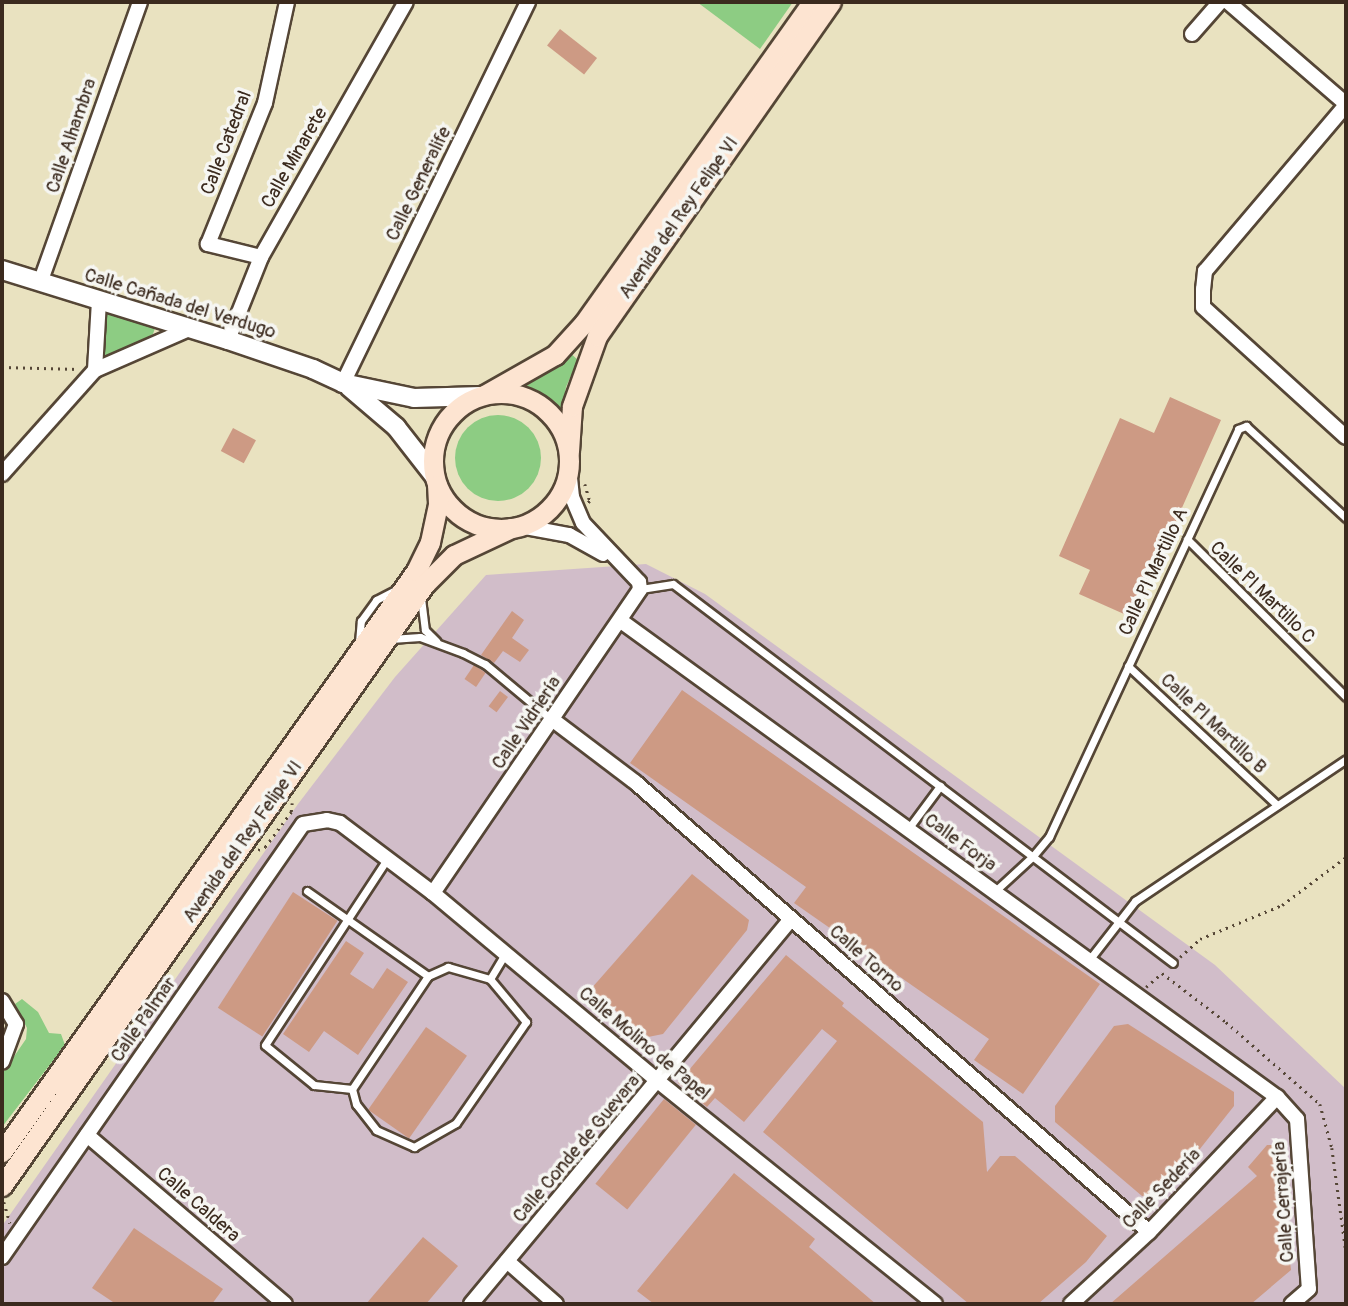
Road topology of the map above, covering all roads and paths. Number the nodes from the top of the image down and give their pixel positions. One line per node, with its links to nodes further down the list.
1 (140, 2): 13 (street, Calle Alhambra)
2 (287, 2): 11 (street, Calle Catedral)
3 (406, 2): 11 (street, Calle Minarete)
4 (528, 2): 19 (street, Calle Generalife)
5 (812, 2): 20 (main road, Avenida del Rey Felipe VI)
6 (831, 2): 22 (main road, Avenida del Rey Felipe VI)
7 (1220, 2): 9 (street)
8 (1228, 2): 10 (street)
9 (1192, 34)
10 (1346, 104): 21 (street)
11 (261, 257): 16 (street, Calle Minarete)
12 (2, 271): 13 (street, Calle Cañada del Verdugo)
13 (40, 283): 14 (street, Calle Cañada del Verdugo)
14 (99, 301): 15 (street, Calle Cañada del Verdugo); 18 (street)
15 (189, 329): 16 (street, Calle Cañada del Verdugo); 18 (street)
16 (228, 340): 19 (street, Calle Cañada del Verdugo)
17 (2, 367): 18 (path)
18 (95, 370): 23 (street)
19 (343, 383): 20 (street); 24 (street)
20 (483, 395): 22 (main road); 24 (main road)
21 (1346, 437)
22 (573, 465): 25 (street); 25 (path); 27 (main road)
23 (2, 474)
24 (436, 481): 27 (main road); 30 (main road, Avenida del Rey Felipe VI)
25 (578, 513): 29 (street)
26 (1346, 519): 28 (lane, Calle Pl Martillo A)
27 (515, 527): 29 (street); 30 (main road, Avenida del Rey Felipe VI)
28 (1187, 539): 35 (lane, Calle Pl Martillo A); 36 (lane, Calle Pl Martillo C)
29 (630, 573): 31 (street)
30 (415, 585): 33 (main road, Avenida del Rey Felipe VI); 34 (lane); 64 (main road, Avenida del Rey Felipe VI)
31 (640, 589): 32 (street, Calle Vidriería); 39 (lane)
32 (621, 621): 37 (street, Calle Vidriería); 42 (street, Calle Forja)
33 (386, 640): 34 (lane); 65 (main road, Avenida del Rey Felipe VI)
34 (436, 641): 37 (lane)
35 (1128, 666): 40 (lane, Calle Pl Martillo B); 43 (lane, Calle Pl Martillo A)
36 (1346, 697)
37 (553, 720): 48 (street, Calle Vidriería); 50 (street, Calle Torno)
38 (1346, 759): 40 (lane)
39 (940, 786): 42 (lane); 43 (lane)
40 (1278, 805): 51 (lane)
41 (327, 820): 45 (street, Calle Molino de Papel); 63 (street, Calle Palmar)
42 (908, 829): 47 (street, Calle Forja)
43 (1033, 856): 47 (lane, Calle Pl Martillo A); 51 (lane)
44 (1346, 857): 54 (path)
45 (388, 858): 48 (street, Calle Molino de Papel); 49 (lane)
46 (307, 891): 49 (lane)
47 (994, 891): 53 (street, Calle Forja)
48 (433, 893): 52 (street, Calle Molino de Papel)
49 (348, 918): 55 (lane); 61 (lane)
50 (791, 919): 60 (street, Calle Conde de Guevara); 68 (street, Calle Torno)
51 (1121, 920): 53 (lane); 54 (lane)
52 (505, 954): 56 (lane); 60 (street, Calle Molino de Papel)
53 (1089, 961): 57 (street, Calle Forja)
54 (1173, 963): 57 (path)
55 (428, 976): 56 (lane); 61 (lane)
56 (489, 979): 61 (lane)
57 (1137, 996): 62 (street, Calle Forja)
58 (2, 1002): 59 (street)
59 (2, 1062)
60 (659, 1082): 70 (street, Calle Conde de Guevara); 74 (street, Calle Molino de Papel)
61 (352, 1089)
62 (1277, 1097): 68 (street, Calle Sedería); 76 (street, Calle Cerrajería)
63 (87, 1135): 67 (street, Calle Palmar); 71 (street, Calle Caldera)
64 (2, 1152)
65 (2, 1186)
66 (2, 1200): 67 (path)
67 (20, 1231): 69 (street, Calle Palmar)
68 (1149, 1233): 75 (street, Calle Sedería)
69 (2, 1257)
70 (507, 1261): 72 (street, Calle Conde de Guevara); 73 (street)
71 (285, 1304)
72 (471, 1304)
73 (556, 1304)
74 (935, 1304)
75 (1071, 1304)
76 (1292, 1304)

